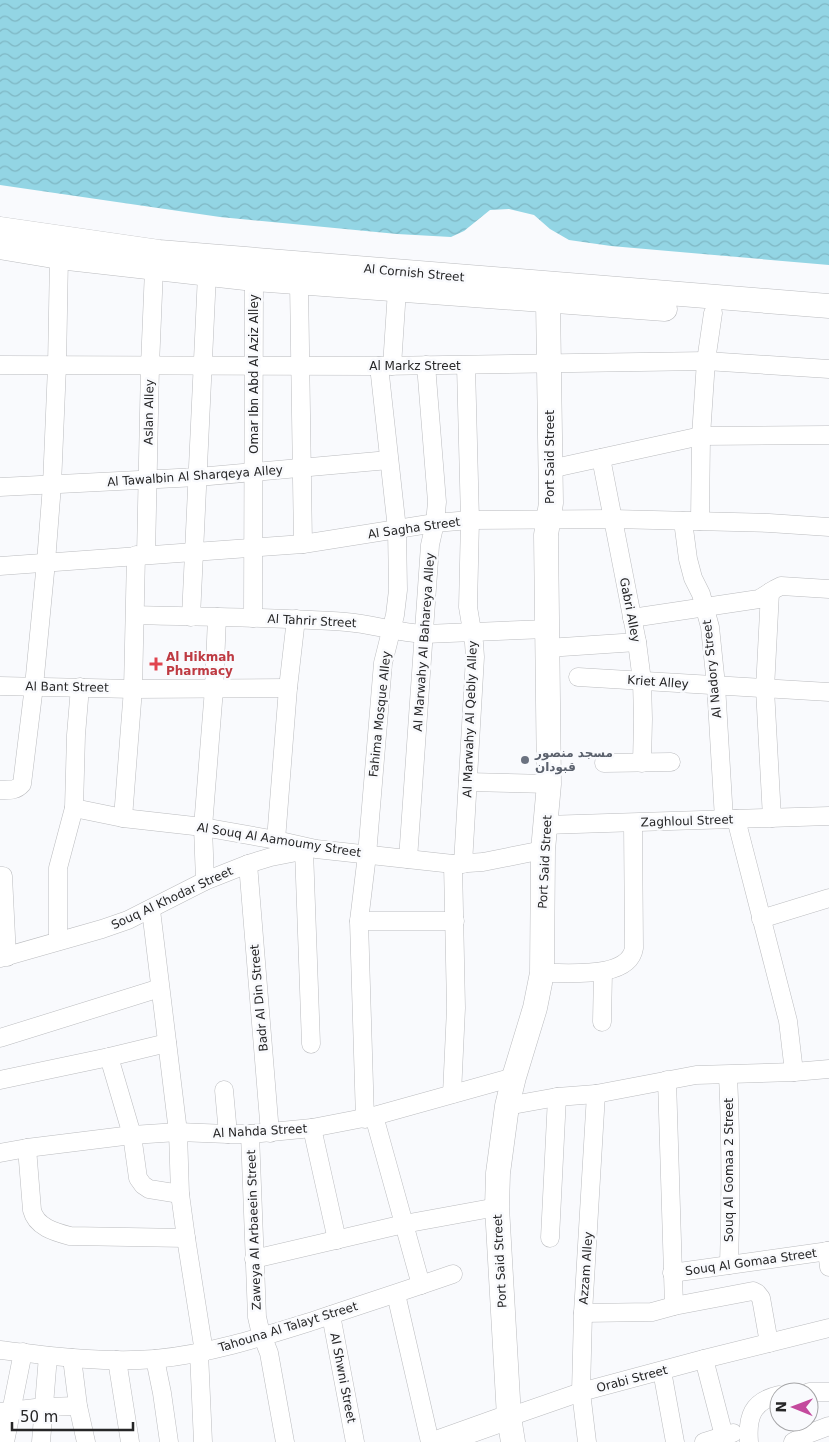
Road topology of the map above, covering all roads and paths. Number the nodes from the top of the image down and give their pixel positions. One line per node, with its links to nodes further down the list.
1 (0, 229): 9 (main road, Al Cornish Street)
2 (0, 247): 3 (main road, Al Cornish Street)
3 (59, 257): 4 (main road, Al Cornish Street); 18 (street)
4 (154, 269): 5 (main road, Al Cornish Street); 19 (street, Aslan Alley)
5 (207, 274): 6 (main road, Al Cornish Street); 20 (street)
6 (254, 279): 7 (main road, Al Cornish Street); 21 (street, Omar Ibn Abd Al Aziz Alley)
7 (298, 282): 8 (main road, Al Cornish Street); 22 (street)
8 (397, 290): 10 (main road, Al Cornish Street); 23 (street, Fahima Mosque Alley)
9 (582, 295): 10 (main road, Al Cornish Street); 11 (main road, Al Cornish Street); 12 (main road, Al Cornish Street)
10 (548, 301): 15 (main road, Port Said Street)
11 (829, 306)
12 (714, 313): 13 (main road, Al Cornish Street); 14 (street, Al Nadory Street)
13 (829, 321)
14 (706, 362): 15 (street, Al Markz Street); 25 (street, Al Markz Street); 27 (street, Al Nadory Street)
15 (549, 364): 24 (street, Al Markz Street); 31 (main road, Port Said Street)
16 (0, 365): 18 (street, Al Markz Street)
17 (426, 365): 23 (street, Al Markz Street); 24 (street, Al Markz Street); 41 (street, Al Marwahy Al Bahareya Alley)
18 (57, 366): 19 (street, Al Markz Street); 35 (street)
19 (150, 366): 20 (street, Al Markz Street); 34 (street, Aslan Alley)
20 (203, 366): 21 (street, Al Markz Street); 33 (street)
21 (253, 366): 22 (street, Al Markz Street); 32 (street, Omar Ibn Abd Al Aziz Alley)
22 (300, 366): 23 (street, Al Markz Street); 30 (street)
23 (386, 366): 29 (street, Fahima Mosque Alley)
24 (466, 366): 38 (street, Al Marwahy Al Qebly Alley)
25 (829, 369)
26 (829, 435): 27 (street)
27 (701, 436): 28 (street); 40 (street, Al Nadory Street)
28 (601, 458): 31 (street); 37 (street, Gabri Alley)
29 (389, 460): 30 (street, Al Tawalbin Al Sharqeya Alley); 43 (street, Fahima Mosque Alley)
30 (302, 468): 32 (street, Al Tawalbin Al Sharqeya Alley); 44 (street)
31 (550, 469): 39 (main road, Port Said Street)
32 (254, 473): 33 (street, Al Tawalbin Al Sharqeya Alley); 45 (street, Omar Ibn Abd Al Aziz Alley)
33 (198, 477): 34 (street, Al Tawalbin Al Sharqeya Alley); 46 (street)
34 (148, 480): 35 (street, Al Tawalbin Al Sharqeya Alley); 47 (street, Aslan Alley)
35 (52, 485): 36 (street, Al Tawalbin Al Sharqeya Alley); 48 (street)
36 (0, 488)
37 (613, 519): 39 (street, Al Sagha Street); 40 (street, Al Sagha Street); 57 (street, Gabri Alley)
38 (470, 520): 39 (street, Al Sagha Street); 41 (street, Al Sagha Street); 60 (street, Al Marwahy Al Qebly Alley)
39 (548, 520): 62 (main road, Port Said Street)
40 (692, 521): 42 (street, Al Sagha Street); 52 (street, Al Nadory Street)
41 (435, 523): 43 (street, Al Sagha Street); 61 (street, Al Marwahy Al Bahareya Alley)
42 (829, 527)
43 (397, 529): 44 (street, Al Sagha Street); 59 (street, Fahima Mosque Alley)
44 (303, 544): 45 (street, Al Sagha Street)
45 (254, 548): 46 (street, Al Sagha Street); 56 (street, Omar Ibn Abd Al Aziz Alley)
46 (194, 551): 47 (street, Al Sagha Street); 54 (street)
47 (141, 555): 48 (street, Al Sagha Street); 53 (street, Aslan Alley)
48 (46, 562): 49 (street, Al Sagha Street); 68 (street)
49 (0, 566)
50 (829, 589): 51 (street)
51 (770, 592): 52 (street); 71 (street)
52 (704, 607): 57 (street); 66 (street, Al Nadory Street)
53 (136, 616): 54 (street, Al Tahrir Street); 72 (street, Aslan Alley)
54 (191, 617): 55 (street, Al Tahrir Street)
55 (217, 617): 56 (street, Al Tahrir Street); 73 (street)
56 (254, 618): 58 (street, Al Tahrir Street)
57 (632, 618): 63 (street, Gabri Alley)
58 (296, 619): 59 (street, Al Tahrir Street); 70 (street)
59 (391, 631): 61 (street, Al Tahrir Street); 92 (street, Fahima Mosque Alley)
60 (473, 633): 61 (street, Al Tahrir Street); 62 (street, Al Tahrir Street); 78 (street, Al Marwahy Al Qebly Alley)
61 (425, 634): 93 (street, Al Marwahy Al Bahareya Alley)
62 (547, 638): 63 (street, Al Tahrir Street); 79 (main road, Port Said Street)
63 (637, 642): 65 (street, Gabri Alley)
64 (578, 677): 65 (street, Kriet Alley)
65 (642, 681): 66 (street, Kriet Alley); 77 (street, Gabri Alley)
66 (716, 685): 71 (street, Kriet Alley); 85 (street, Al Nadory Street)
67 (0, 686): 68 (street, Al Bant Street)
68 (34, 686): 69 (street, Al Bant Street); 80 (street)
69 (80, 688): 72 (street, Al Bant Street); 81 (street)
70 (288, 688): 73 (street, Al Bant Street); 89 (street)
71 (765, 688): 74 (street, Kriet Alley); 84 (street)
72 (133, 689): 73 (street, Al Bant Street); 83 (street, Aslan Alley)
73 (214, 689): 88 (street)
74 (829, 692)
75 (671, 762): 77 (street)
76 (604, 763): 77 (street)
77 (642, 763)
78 (468, 782): 79 (street); 95 (street, Al Marwahy Al Qebly Alley)
79 (549, 784): 87 (main road, Port Said Street)
80 (0, 790)
81 (74, 808): 83 (street, Al Souq Al Aamoumy Street); 103 (street)
82 (829, 813): 84 (street, Zaghloul Street)
83 (123, 818): 88 (street, Al Souq Al Aamoumy Street)
84 (772, 818): 85 (street, Zaghloul Street)
85 (730, 819): 86 (street, Zaghloul Street); 100 (street, Al Nadory Street)
86 (633, 823): 87 (street, Zaghloul Street); 105 (street)
87 (545, 825): 91 (main road, Port Said Street)
88 (203, 827): 89 (street, Al Souq Al Aamoumy Street); 97 (street)
89 (276, 840): 90 (street, Al Souq Al Aamoumy Street)
90 (310, 850): 92 (street, Al Souq Al Aamoumy Street); 94 (street, Souq Al Khodar Street); 111 (street)
91 (543, 850): 95 (street, Al Souq Al Aamoumy Street); 106 (main road, Port Said Street)
92 (367, 855): 93 (street, Al Souq Al Aamoumy Street); 101 (street, Fahima Mosque Alley)
93 (408, 859): 95 (street, Al Souq Al Aamoumy Street)
94 (248, 864): 97 (street, Souq Al Khodar Street); 127 (street, Badr Al Din Street)
95 (458, 864): 102 (street, Al Marwahy Al Qebly Alley)
96 (0, 876): 104 (street)
97 (205, 881): 99 (street, Souq Al Khodar Street)
98 (829, 898): 100 (street)
99 (151, 910): 103 (street, Souq Al Khodar Street); 107 (street)
100 (761, 919): 114 (street, Al Nadory Street)
101 (359, 921): 102 (street); 124 (street, Fahima Mosque Alley)
102 (455, 921): 120 (street, Al Marwahy Al Qebly Alley)
103 (58, 941): 104 (street, Souq Al Khodar Street)
104 (3, 957)
105 (603, 972): 106 (street); 108 (street)
106 (542, 973): 116 (main road, Port Said Street)
107 (160, 988): 109 (street); 110 (street)
108 (602, 1022)
109 (0, 1038)
110 (168, 1043): 112 (street); 126 (street)
111 (311, 1044)
112 (109, 1057): 117 (street); 130 (street)
113 (829, 1069): 114 (street)
114 (794, 1072): 115 (street)
115 (728, 1075): 118 (street); 141 (street, Souq Al Gomaa 2 Street)
116 (514, 1077): 120 (street, Al Nahda Street); 123 (main road, Port Said Street)
117 (0, 1080)
118 (667, 1080): 121 (street); 142 (street)
119 (224, 1090): 128 (street)
120 (452, 1094): 124 (street, Al Nahda Street)
121 (596, 1094): 122 (street); 147 (street, Azzam Alley)
122 (557, 1097): 123 (street); 137 (street)
123 (507, 1106): 134 (main road, Port Said Street)
124 (369, 1118): 125 (street, Al Nahda Street); 135 (street, Fahima Mosque Alley)
125 (312, 1128): 127 (street, Al Nahda Street); 138 (street)
126 (178, 1132): 128 (street, Al Nahda Street); 130 (street, Al Nahda Street); 133 (street)
127 (270, 1133): 129 (street, Al Nahda Street)
128 (228, 1134): 129 (street, Al Nahda Street)
129 (250, 1134): 140 (street, Zaweya Al Arbaeein Street)
130 (132, 1135): 131 (street, Al Nahda Street); 133 (street)
131 (27, 1148): 132 (street, Al Nahda Street); 136 (street)
132 (0, 1153)
133 (180, 1194): 136 (street)
134 (497, 1207): 135 (street); 166 (main road, Port Said Street)
135 (404, 1224): 138 (street); 144 (street, Fahima Mosque Alley)
136 (186, 1238): 154 (street)
137 (550, 1238)
138 (337, 1240): 140 (street)
139 (828, 1256): 141 (street, Souq Al Gomaa Street)
140 (254, 1259): 150 (street, Zaweya Al Arbaeein Street)
141 (729, 1265): 142 (street, Souq Al Gomaa Street)
142 (672, 1273): 146 (street)
143 (453, 1274): 144 (street, Tahouna Al Talayt Street)
144 (421, 1285): 145 (street, Tahouna Al Talayt Street)
145 (396, 1294): 148 (street, Tahouna Al Talayt Street); 179 (street)
146 (674, 1306): 147 (street); 151 (street)
147 (583, 1313): 161 (street, Azzam Alley)
148 (331, 1315): 150 (street, Tahouna Al Talayt Street); 178 (street, Al Shwni Street)
149 (829, 1328): 151 (street, Orabi Street)
150 (263, 1337): 154 (street, Tahouna Al Talayt Street); 177 (street, Zaweya Al Arbaeein Street)
151 (769, 1342): 158 (street, Orabi Street)
152 (0, 1350): 153 (street, Tahouna Al Talayt Street)
153 (23, 1352): 155 (street, Tahouna Al Talayt Street); 165 (street)
154 (201, 1352): 157 (street, Tahouna Al Talayt Street); 176 (street)
155 (48, 1356): 156 (street, Tahouna Al Talayt Street); 164 (street)
156 (72, 1358): 159 (street, Tahouna Al Talayt Street); 163 (street)
157 (155, 1359): 159 (street, Tahouna Al Talayt Street); 175 (street)
158 (704, 1359): 160 (street, Orabi Street); 169 (street)
159 (117, 1360): 174 (street)
160 (662, 1370): 161 (street, Orabi Street); 183 (street)
161 (581, 1392): 166 (street, Orabi Street); 182 (street, Azzam Alley)
162 (769, 1398): 168 (street)
163 (78, 1406): 164 (street); 173 (street)
164 (44, 1407): 165 (street); 172 (street)
165 (6, 1411): 171 (street)
166 (509, 1417): 170 (main road, Orabi Street); 181 (main road, Port Said Street)
167 (829, 1426): 185 (street)
168 (749, 1427): 169 (street)
169 (724, 1436): 184 (street)
170 (466, 1437): 180 (main road, Orabi Street)
171 (5, 1442)
172 (41, 1442)
173 (86, 1442)
174 (130, 1442)
175 (169, 1442)
176 (203, 1442)
177 (285, 1442)
178 (355, 1442)
179 (430, 1442)
180 (439, 1442)
181 (513, 1442)
182 (587, 1442)
183 (675, 1442)
184 (704, 1442)
185 (793, 1442)

